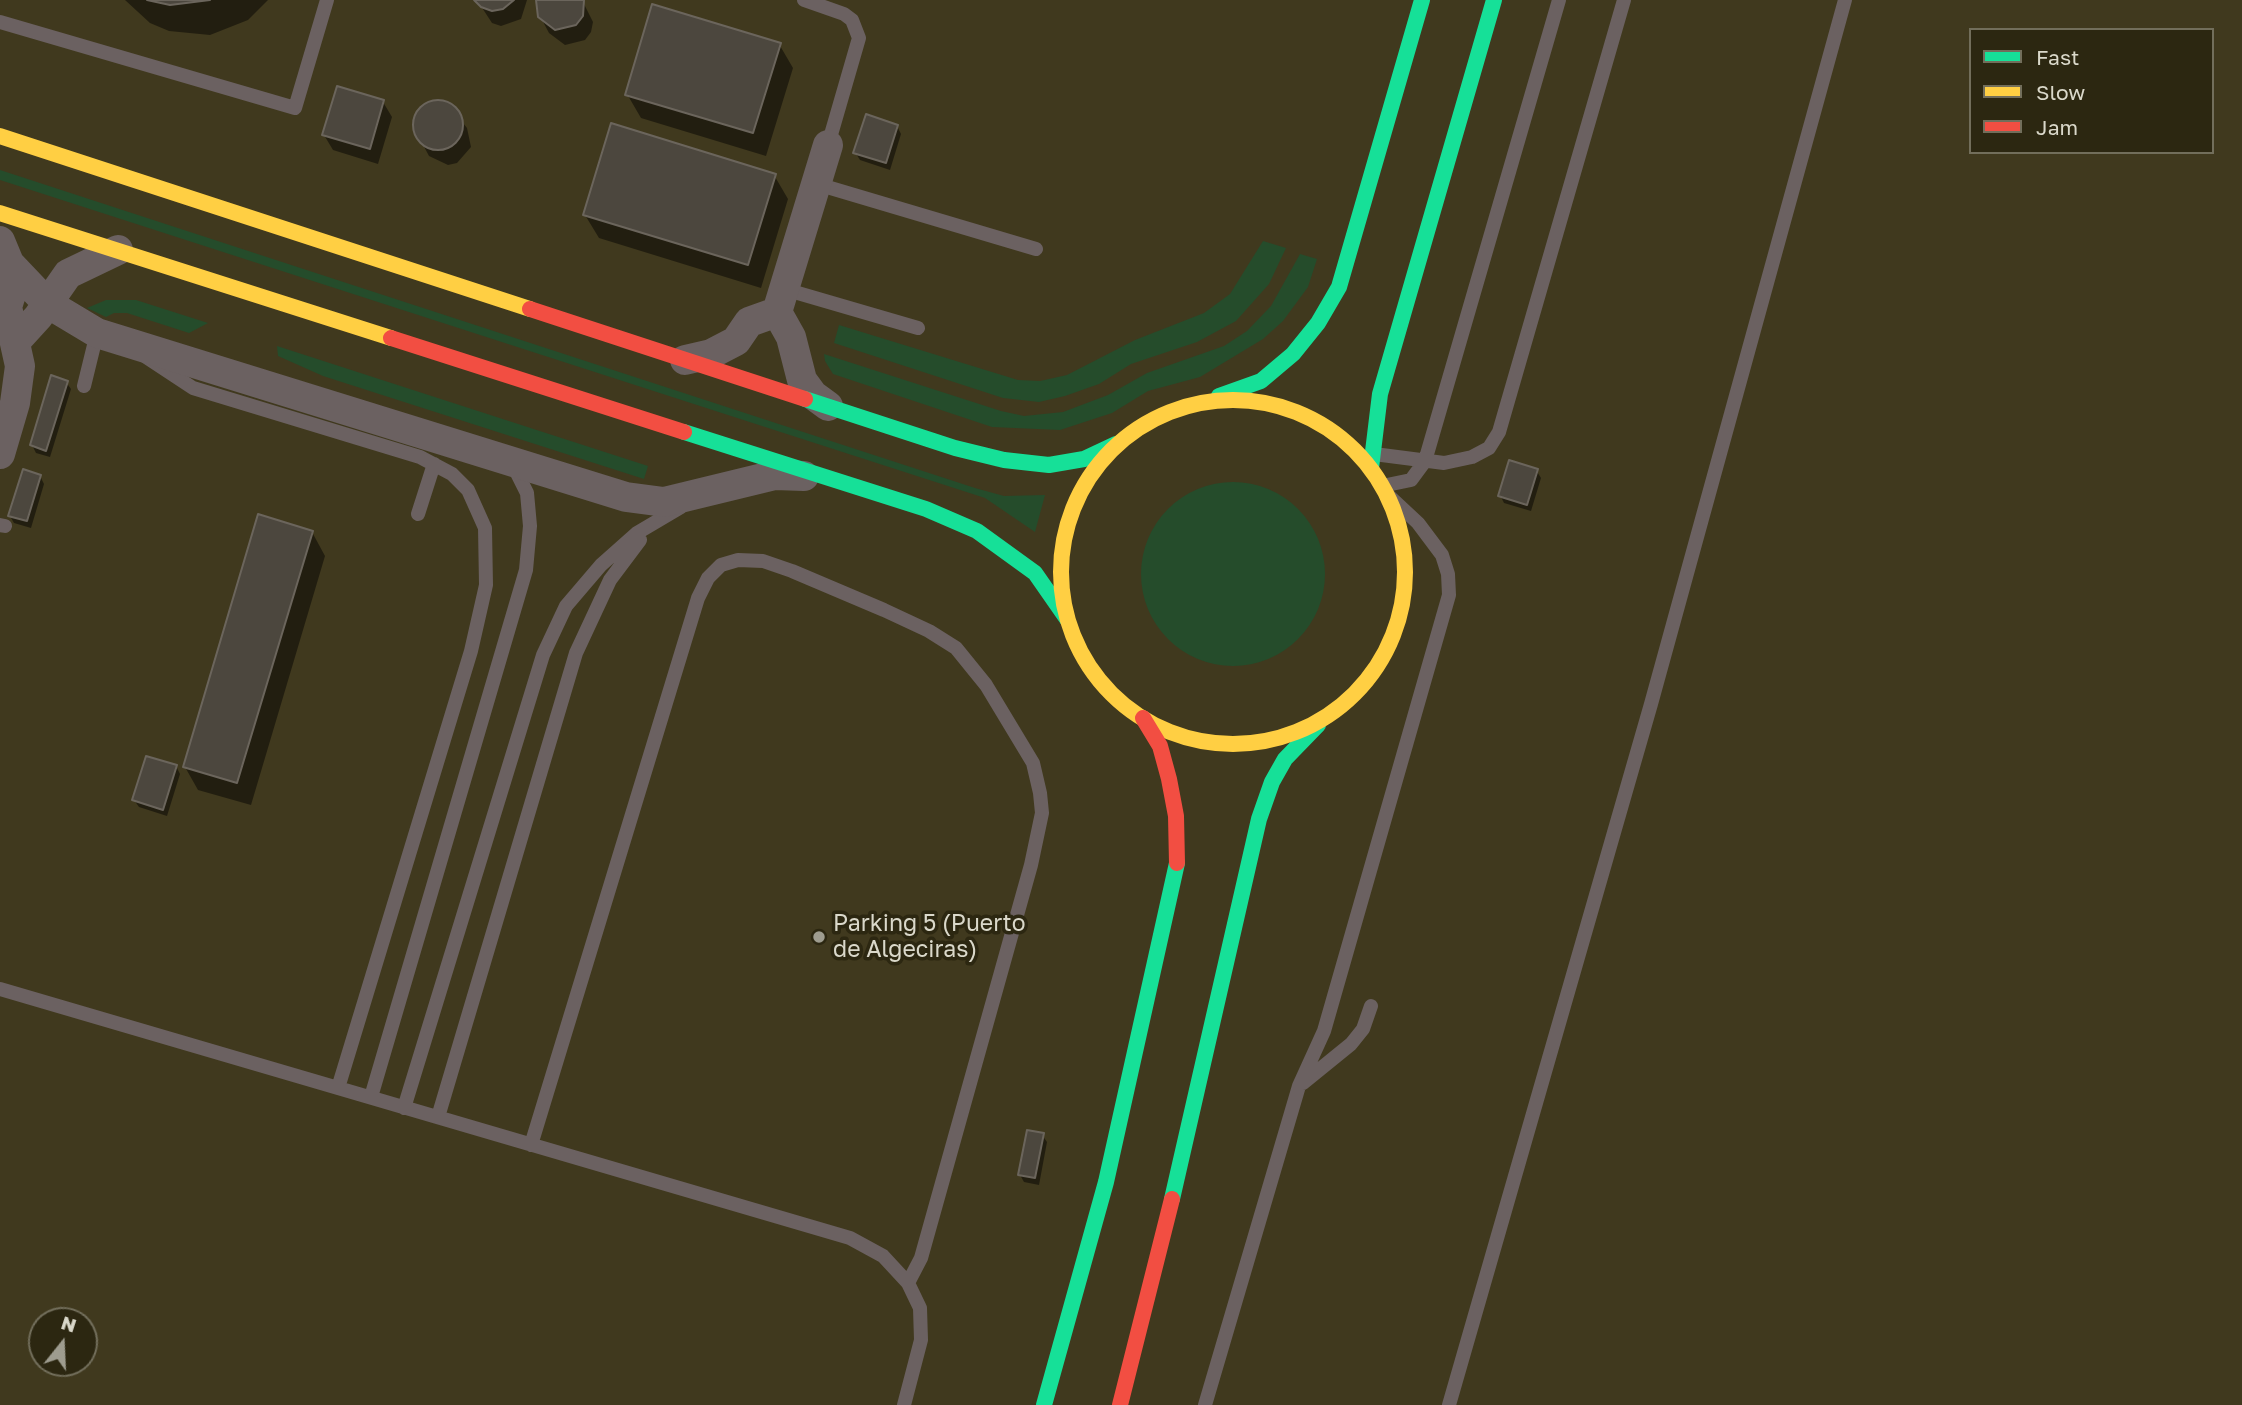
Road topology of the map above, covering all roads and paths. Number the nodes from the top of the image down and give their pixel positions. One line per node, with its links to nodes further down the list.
1 (327, 0): 8 (lane)
2 (805, 0): 10 (lane)
3 (1422, 0): 24 (main road)
4 (1494, 0): 28 (main road)
5 (1559, 0): 30 (lane)
6 (1624, 0): 30 (lane)
7 (1845, 0): 53 (lane)
8 (0, 22)
9 (0, 136): 22 (main road)
10 (828, 145): 11 (street)
11 (817, 184): 13 (lane); 16 (street)
12 (0, 213): 14 (main road)
13 (1036, 249)
14 (118, 250): 17 (street); 32 (main road)
15 (4, 252): 17 (street); 20 (street)
16 (780, 301): 18 (lane); 22 (street); 25 (street)
17 (47, 303): 19 (street); 20 (street)
18 (918, 328)
19 (97, 334): 21 (street); 23 (lane)
20 (16, 340): 27 (street)
21 (131, 346): 29 (street); 31 (lane)
22 (685, 360): 25 (main road)
23 (84, 386)
24 (1201, 403): 26 (main road); 28 (main road)
25 (828, 407): 26 (main road)
26 (1116, 444): 37 (main road)
27 (0, 454)
28 (1366, 458): 30 (lane); 33 (main road)
29 (511, 461): 34 (street); 44 (lane)
30 (1425, 461): 33 (lane)
31 (433, 464): 35 (lane); 43 (lane)
32 (850, 484): 34 (street); 37 (main road)
33 (1385, 491): 38 (main road); 42 (lane)
34 (710, 492): 36 (lane)
35 (418, 514)
36 (657, 522): 45 (lane); 46 (lane)
37 (1067, 619): 39 (main road)
38 (1325, 718): 39 (main road); 51 (main road)
39 (1143, 719): 50 (main road)
40 (0, 989): 43 (lane)
41 (1371, 1006): 42 (lane)
42 (1300, 1086): 52 (lane)
43 (338, 1088): 44 (lane)
44 (371, 1097): 45 (lane)
45 (404, 1108): 46 (lane)
46 (438, 1117): 47 (lane)
47 (531, 1145): 48 (lane); 48 (lane)
48 (908, 1283): 49 (lane)
49 (904, 1405)
50 (1044, 1405)
51 (1120, 1405)
52 (1205, 1405)
53 (1449, 1405)

